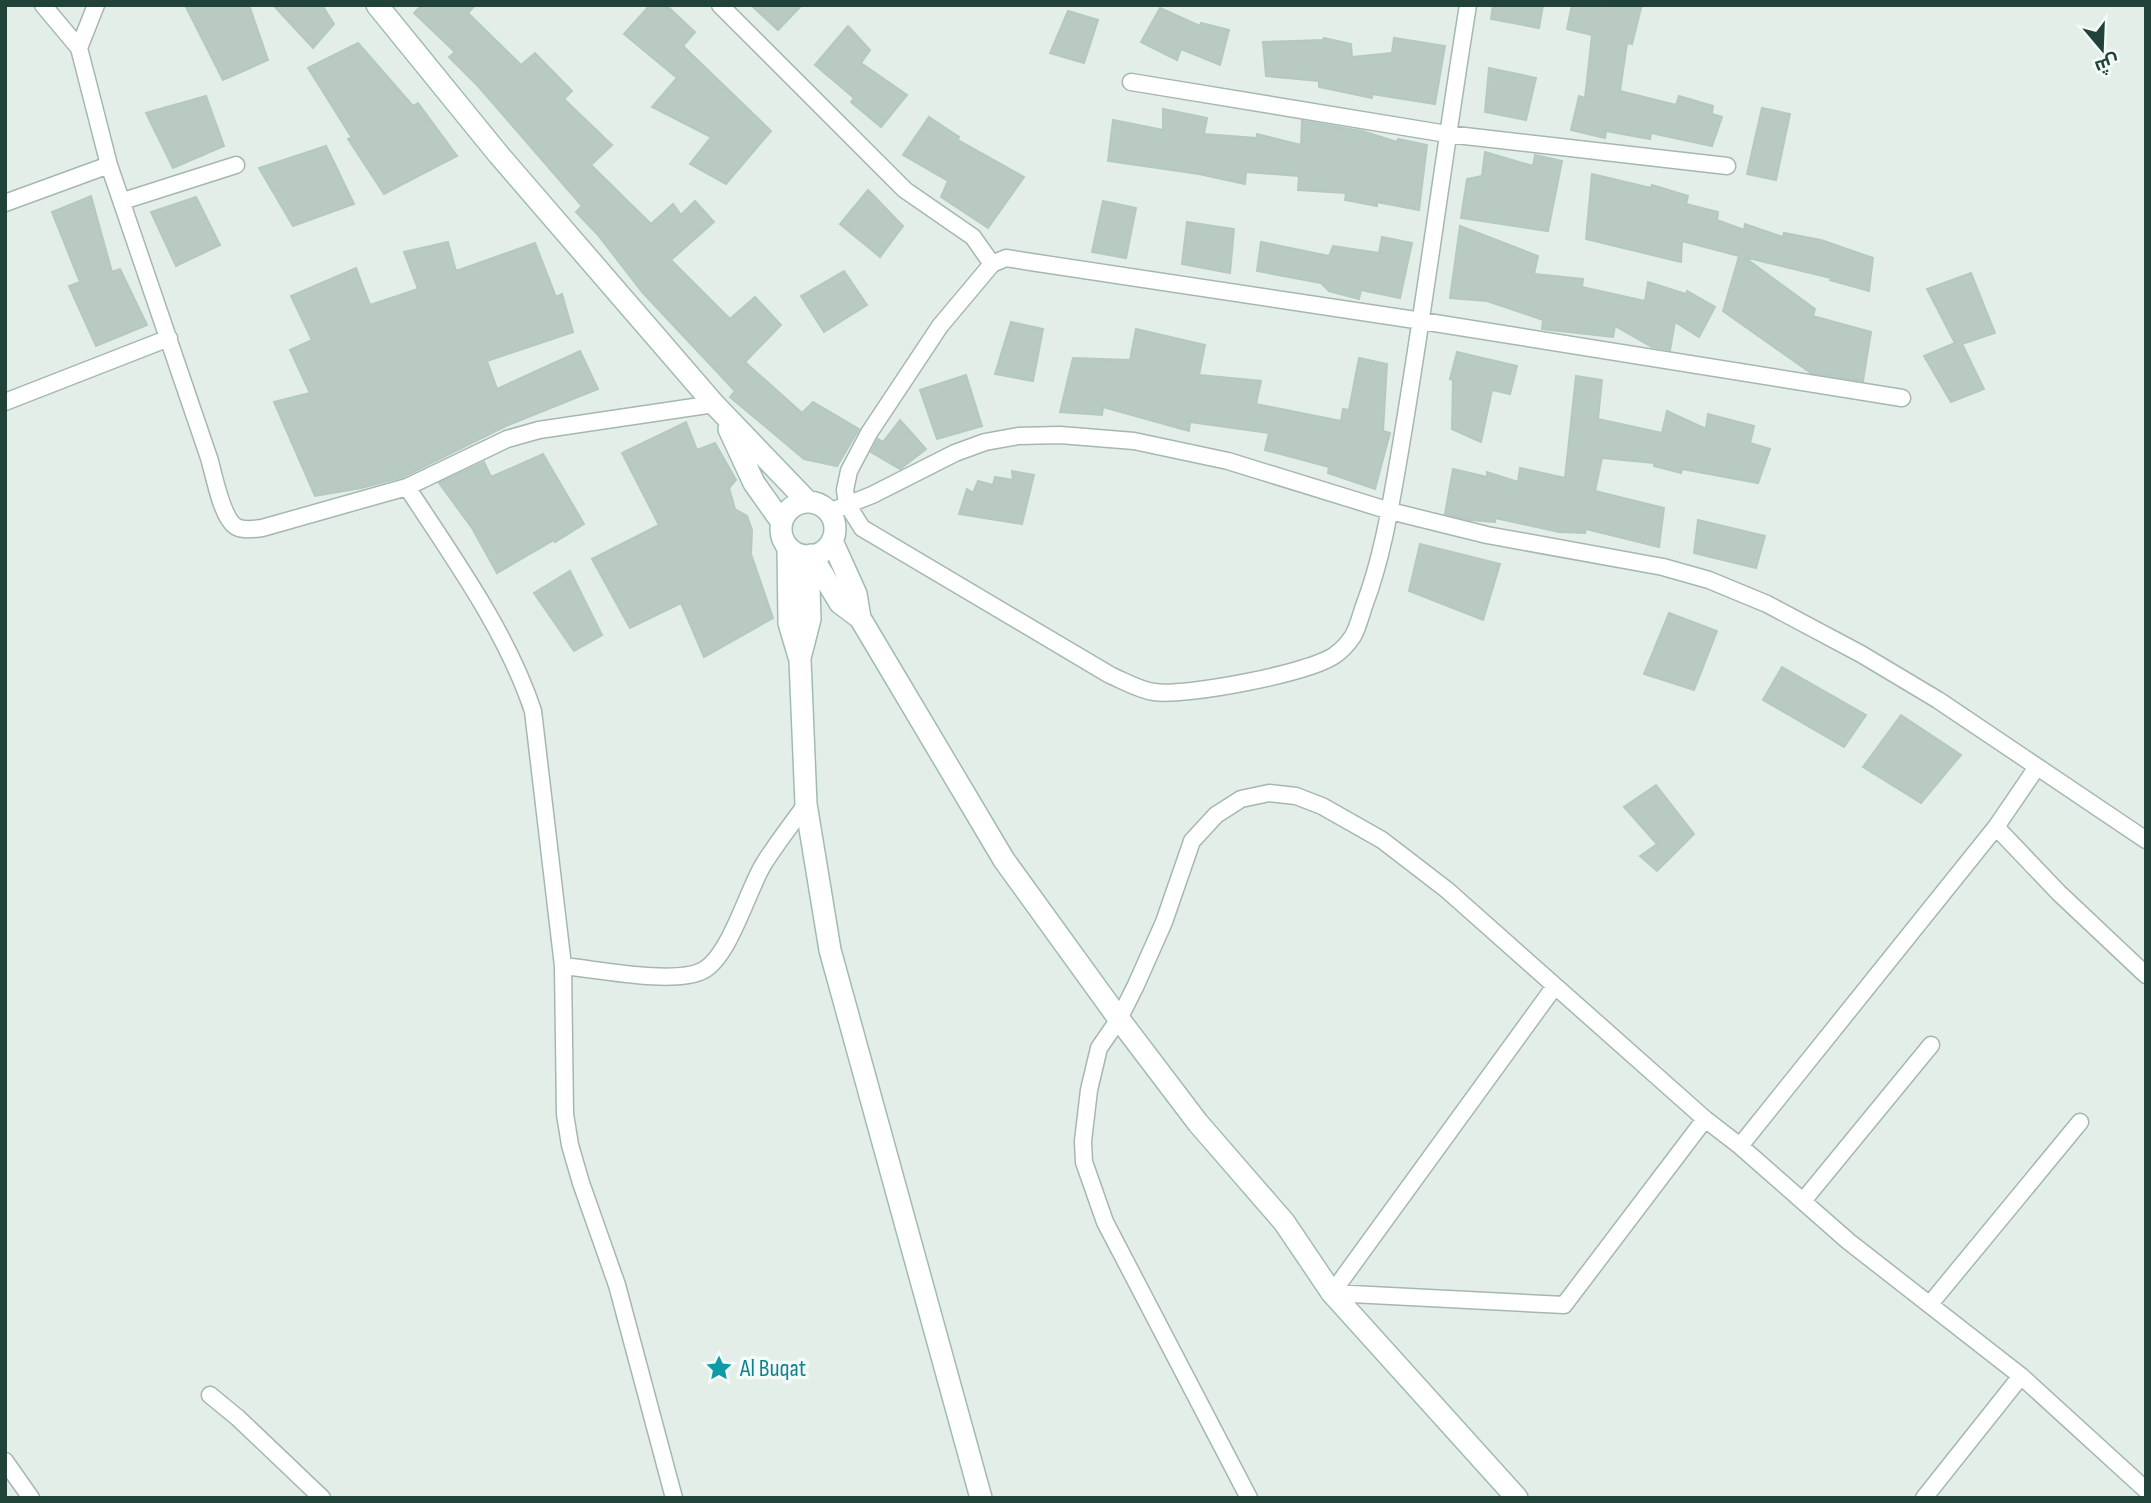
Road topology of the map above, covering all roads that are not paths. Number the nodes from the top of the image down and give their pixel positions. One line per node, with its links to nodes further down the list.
1 (43, 5): 6 (street)
2 (96, 5): 6 (street)
3 (377, 5): 19 (street)
4 (720, 5): 14 (street)
5 (1468, 5): 8 (street)
6 (79, 48): 9 (street)
7 (1131, 82): 8 (street)
8 (1447, 134): 11 (street); 15 (street)
9 (110, 165): 12 (street); 13 (street)
10 (236, 165): 12 (street)
11 (1727, 166)
12 (123, 201): 16 (street)
13 (5, 203)
14 (992, 264): 15 (street); 22 (street)
15 (1422, 321): 17 (street); 23 (street)
16 (169, 338): 18 (street); 20 (street)
17 (1902, 398)
18 (5, 402)
19 (718, 409): 20 (street); 21 (street); 24 (street)
20 (407, 487): 34 (street)
21 (807, 501): 22 (street); 24 (street)
22 (838, 508): 23 (street); 23 (street); 25 (street)
23 (1390, 511): 30 (street)
24 (781, 521): 26 (street)
25 (832, 541): 27 (street); 28 (street)
26 (788, 547): 27 (street); 29 (street)
27 (809, 556): 28 (street); 29 (street)
28 (860, 618): 37 (street)
29 (800, 660): 31 (street)
30 (2037, 766): 32 (street); 33 (street)
31 (806, 804): 34 (street); 52 (street)
32 (1996, 827): 35 (street); 41 (street)
33 (2146, 840)
34 (563, 965): 51 (street)
35 (2146, 975)
36 (1555, 986): 37 (street); 39 (street); 43 (street)
37 (1119, 1019): 43 (street); 53 (street)
38 (1931, 1045): 42 (street)
39 (1705, 1119): 41 (street); 43 (street)
40 (2080, 1122): 44 (street)
41 (1740, 1146): 42 (street)
42 (1803, 1201): 44 (street)
43 (1332, 1293): 54 (street)
44 (1930, 1304): 45 (street)
45 (2021, 1376): 48 (street); 55 (street)
46 (210, 1395): 50 (street)
47 (5, 1461): 49 (street)
48 (2146, 1489)
49 (30, 1498)
50 (322, 1498)
51 (674, 1498)
52 (981, 1498)
53 (1249, 1498)
54 (1517, 1498)
55 (1924, 1498)

